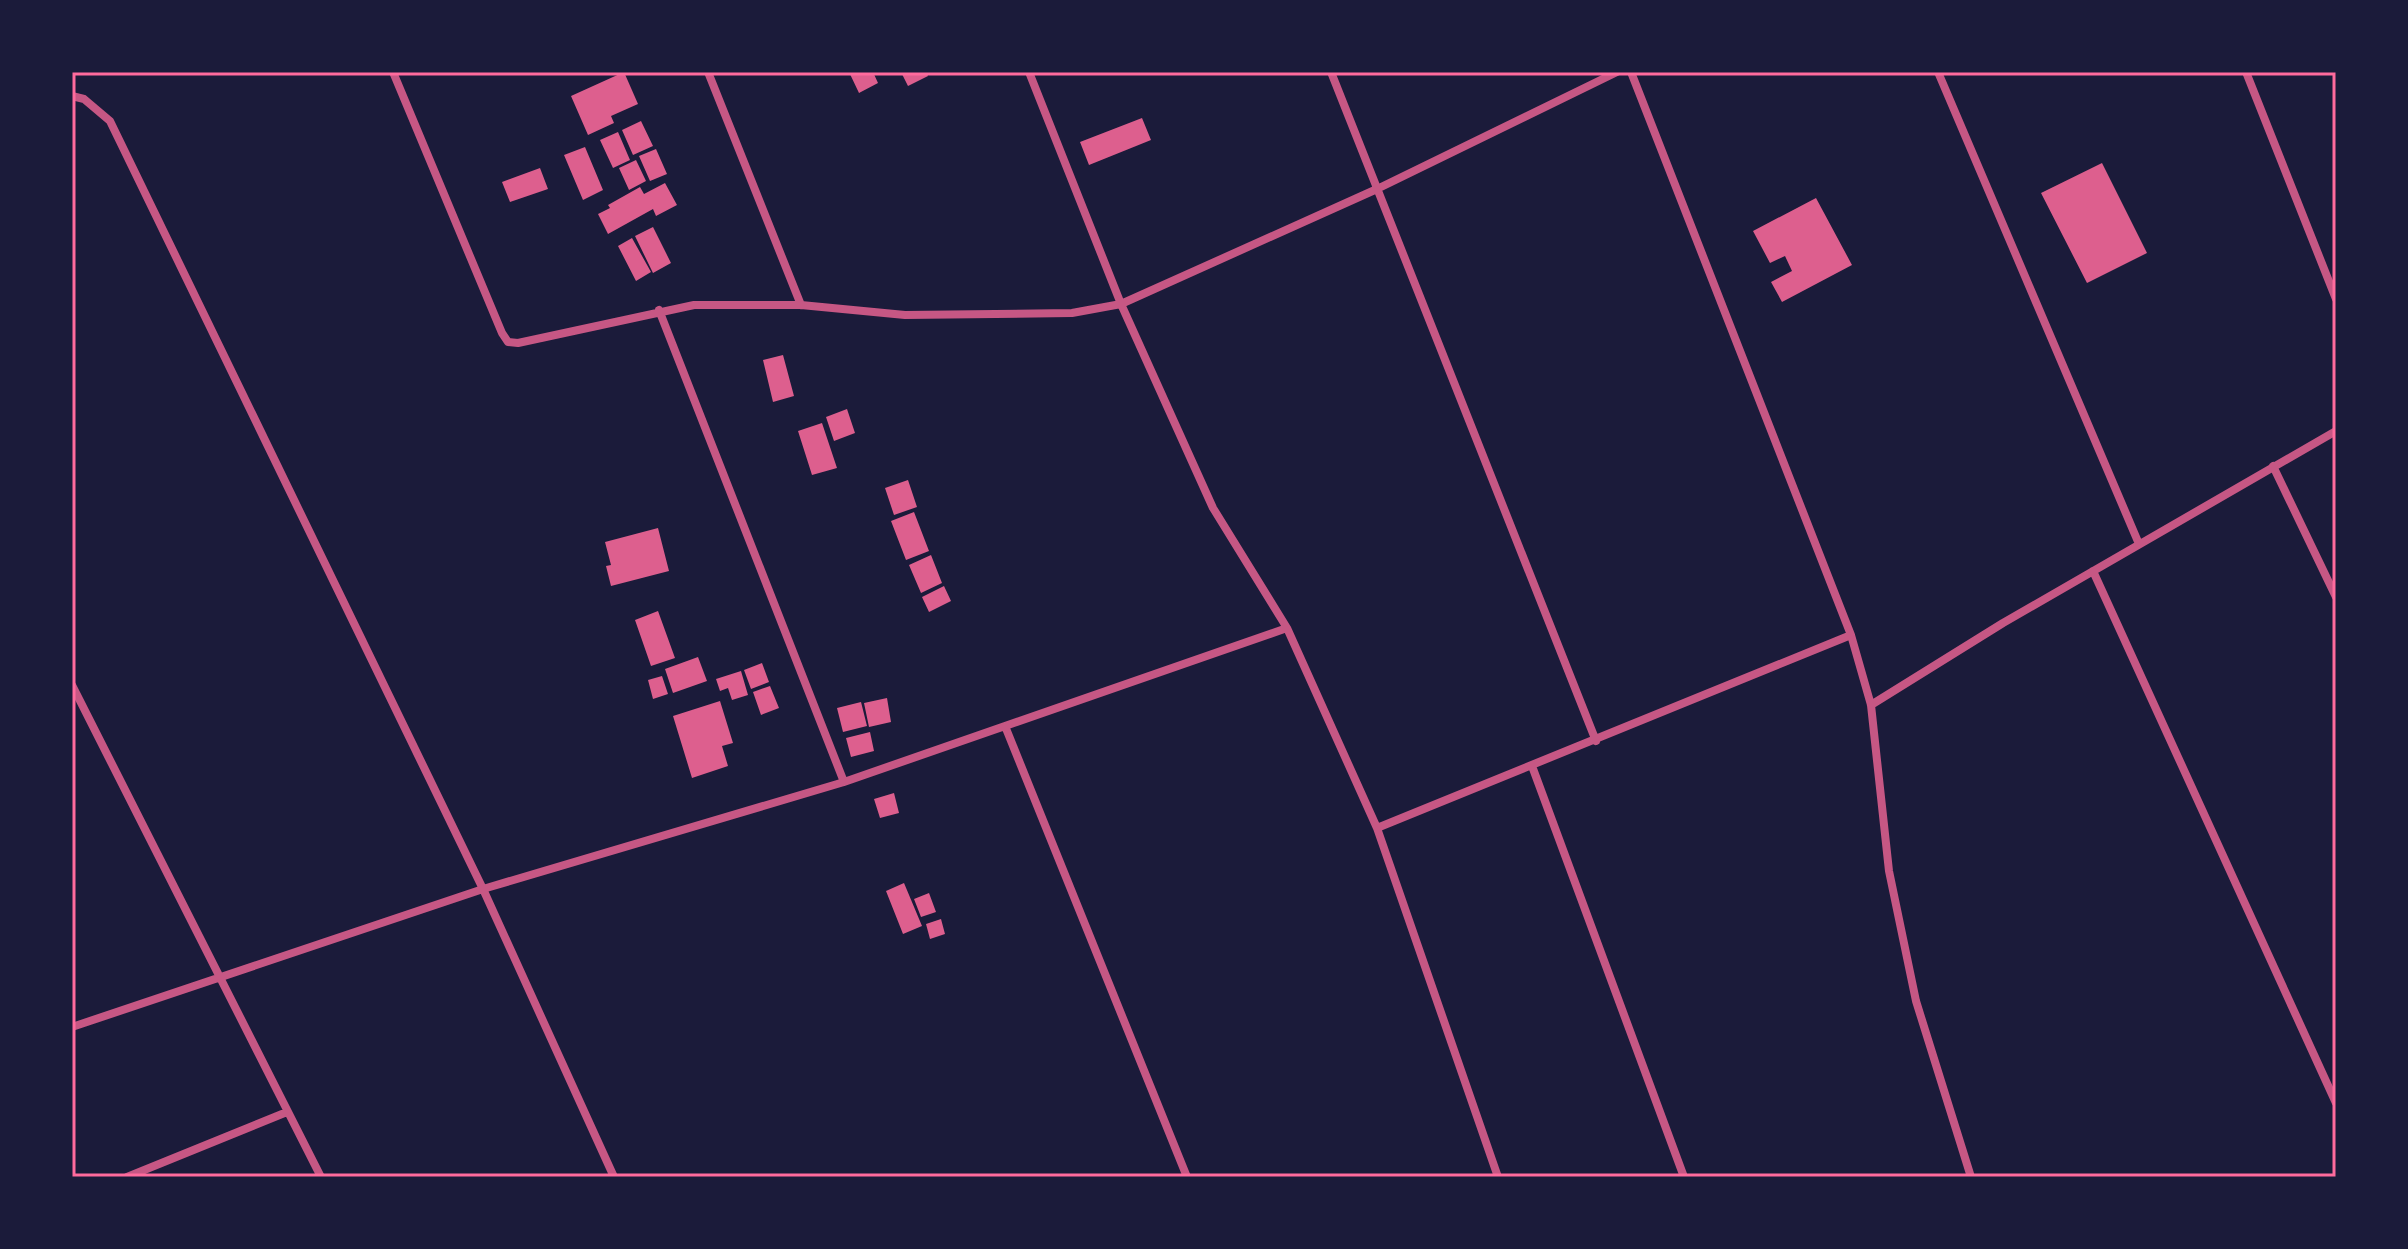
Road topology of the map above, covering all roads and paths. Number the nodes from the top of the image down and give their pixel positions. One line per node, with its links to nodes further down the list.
1 (393, 72): 14 (street)
2 (708, 72): 13 (street)
3 (1029, 72): 12 (street)
4 (1331, 72): 10 (street)
5 (1617, 72): 10 (street)
6 (1631, 72): 21 (street)
7 (1938, 72): 17 (street)
8 (2246, 72): 11 (street)
9 (72, 96): 29 (street)
10 (1377, 189): 12 (street); 25 (street)
11 (2336, 299)
12 (1121, 304): 13 (street); 20 (street)
13 (801, 305): 14 (street)
14 (659, 310): 27 (street)
15 (2336, 431): 16 (street)
16 (2273, 466): 17 (street); 19 (street)
17 (2139, 544): 18 (street)
18 (2093, 571): 23 (street); 32 (street)
19 (2336, 597)
20 (1287, 628): 24 (street); 28 (street)
21 (1851, 635): 23 (street); 25 (street)
22 (72, 685): 30 (street)
23 (1871, 705): 40 (street)
24 (1005, 726): 27 (street); 37 (street)
25 (1596, 741): 26 (street)
26 (1532, 766): 28 (street); 39 (street)
27 (844, 782): 29 (street)
28 (1377, 828): 38 (street)
29 (483, 889): 30 (street); 36 (street)
30 (221, 976): 31 (street); 33 (street)
31 (72, 1027)
32 (2336, 1103)
33 (287, 1112): 34 (street); 35 (street)
34 (127, 1177)
35 (321, 1177)
36 (614, 1177)
37 (1187, 1177)
38 (1498, 1177)
39 (1684, 1177)
40 (1971, 1177)

